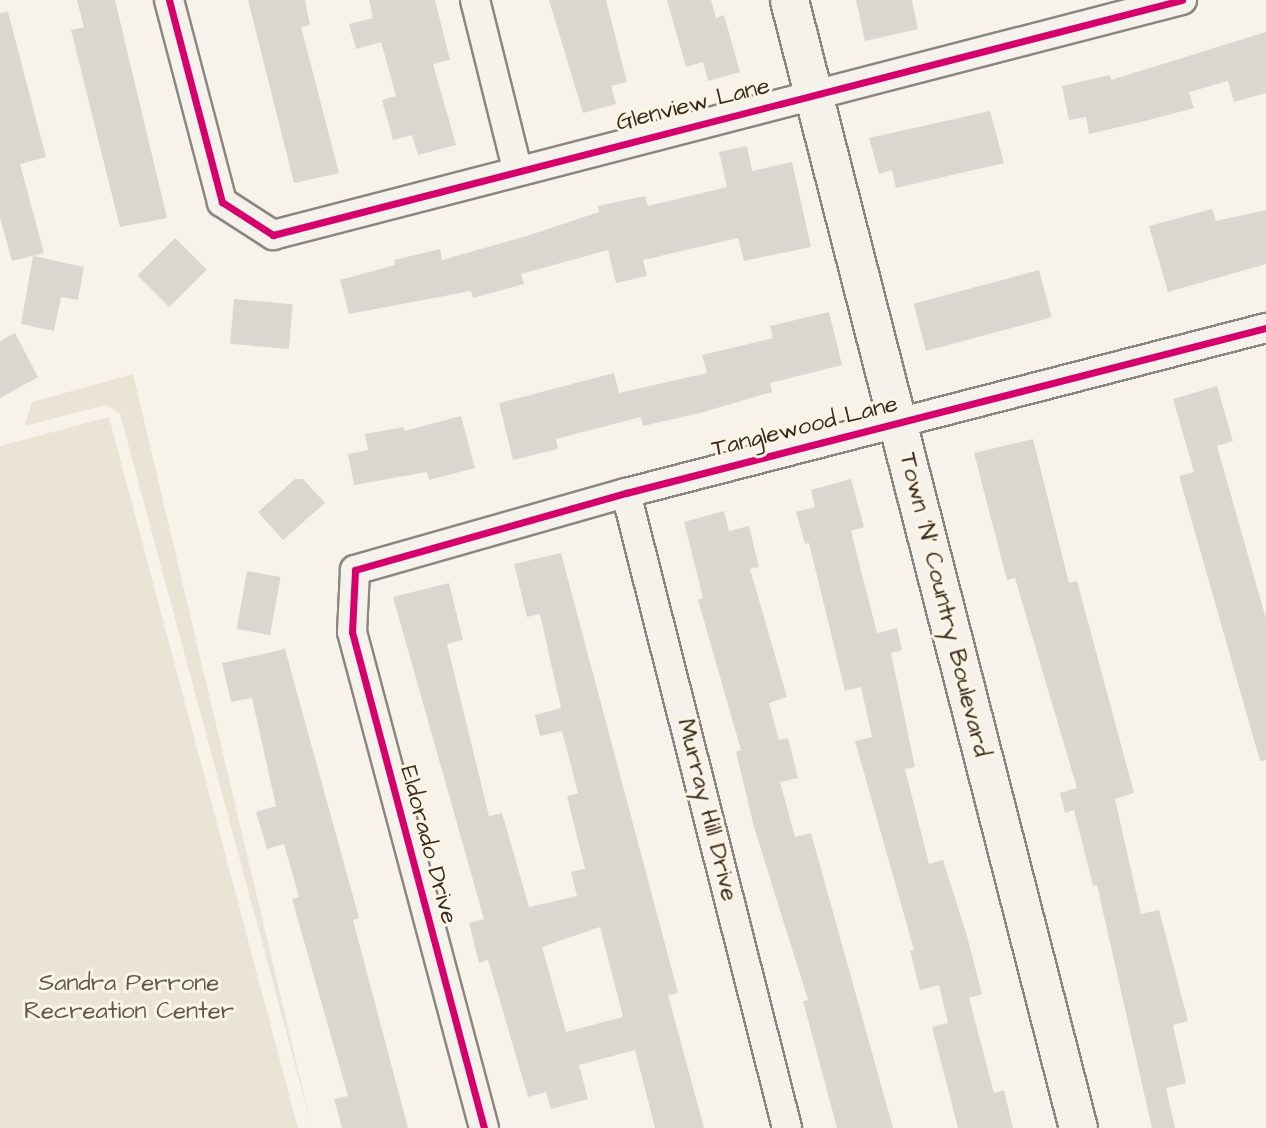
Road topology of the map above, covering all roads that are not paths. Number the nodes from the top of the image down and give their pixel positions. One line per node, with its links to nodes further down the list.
1 (169, 0): 6 (street, Glenview Lane)
2 (475, 0): 6 (street)
3 (789, 0): 5 (street, Town 'N' Country Boulevard)
4 (1168, 2): 5 (street, Glenview Lane)
5 (813, 94): 6 (street, Glenview Lane); 8 (street, Town 'N' Country Boulevard)
6 (517, 169)
7 (1264, 336): 8 (street, Tanglewood Lane)
8 (897, 424): 9 (street, Tanglewood Lane); 13 (street, Town 'N' Country Boulevard)
9 (626, 492): 10 (street, Tanglewood Lane); 12 (street, Murray Hill Drive)
10 (355, 570): 11 (street, Eldorado Drive)
11 (484, 1128)
12 (788, 1128)
13 (1078, 1128)

